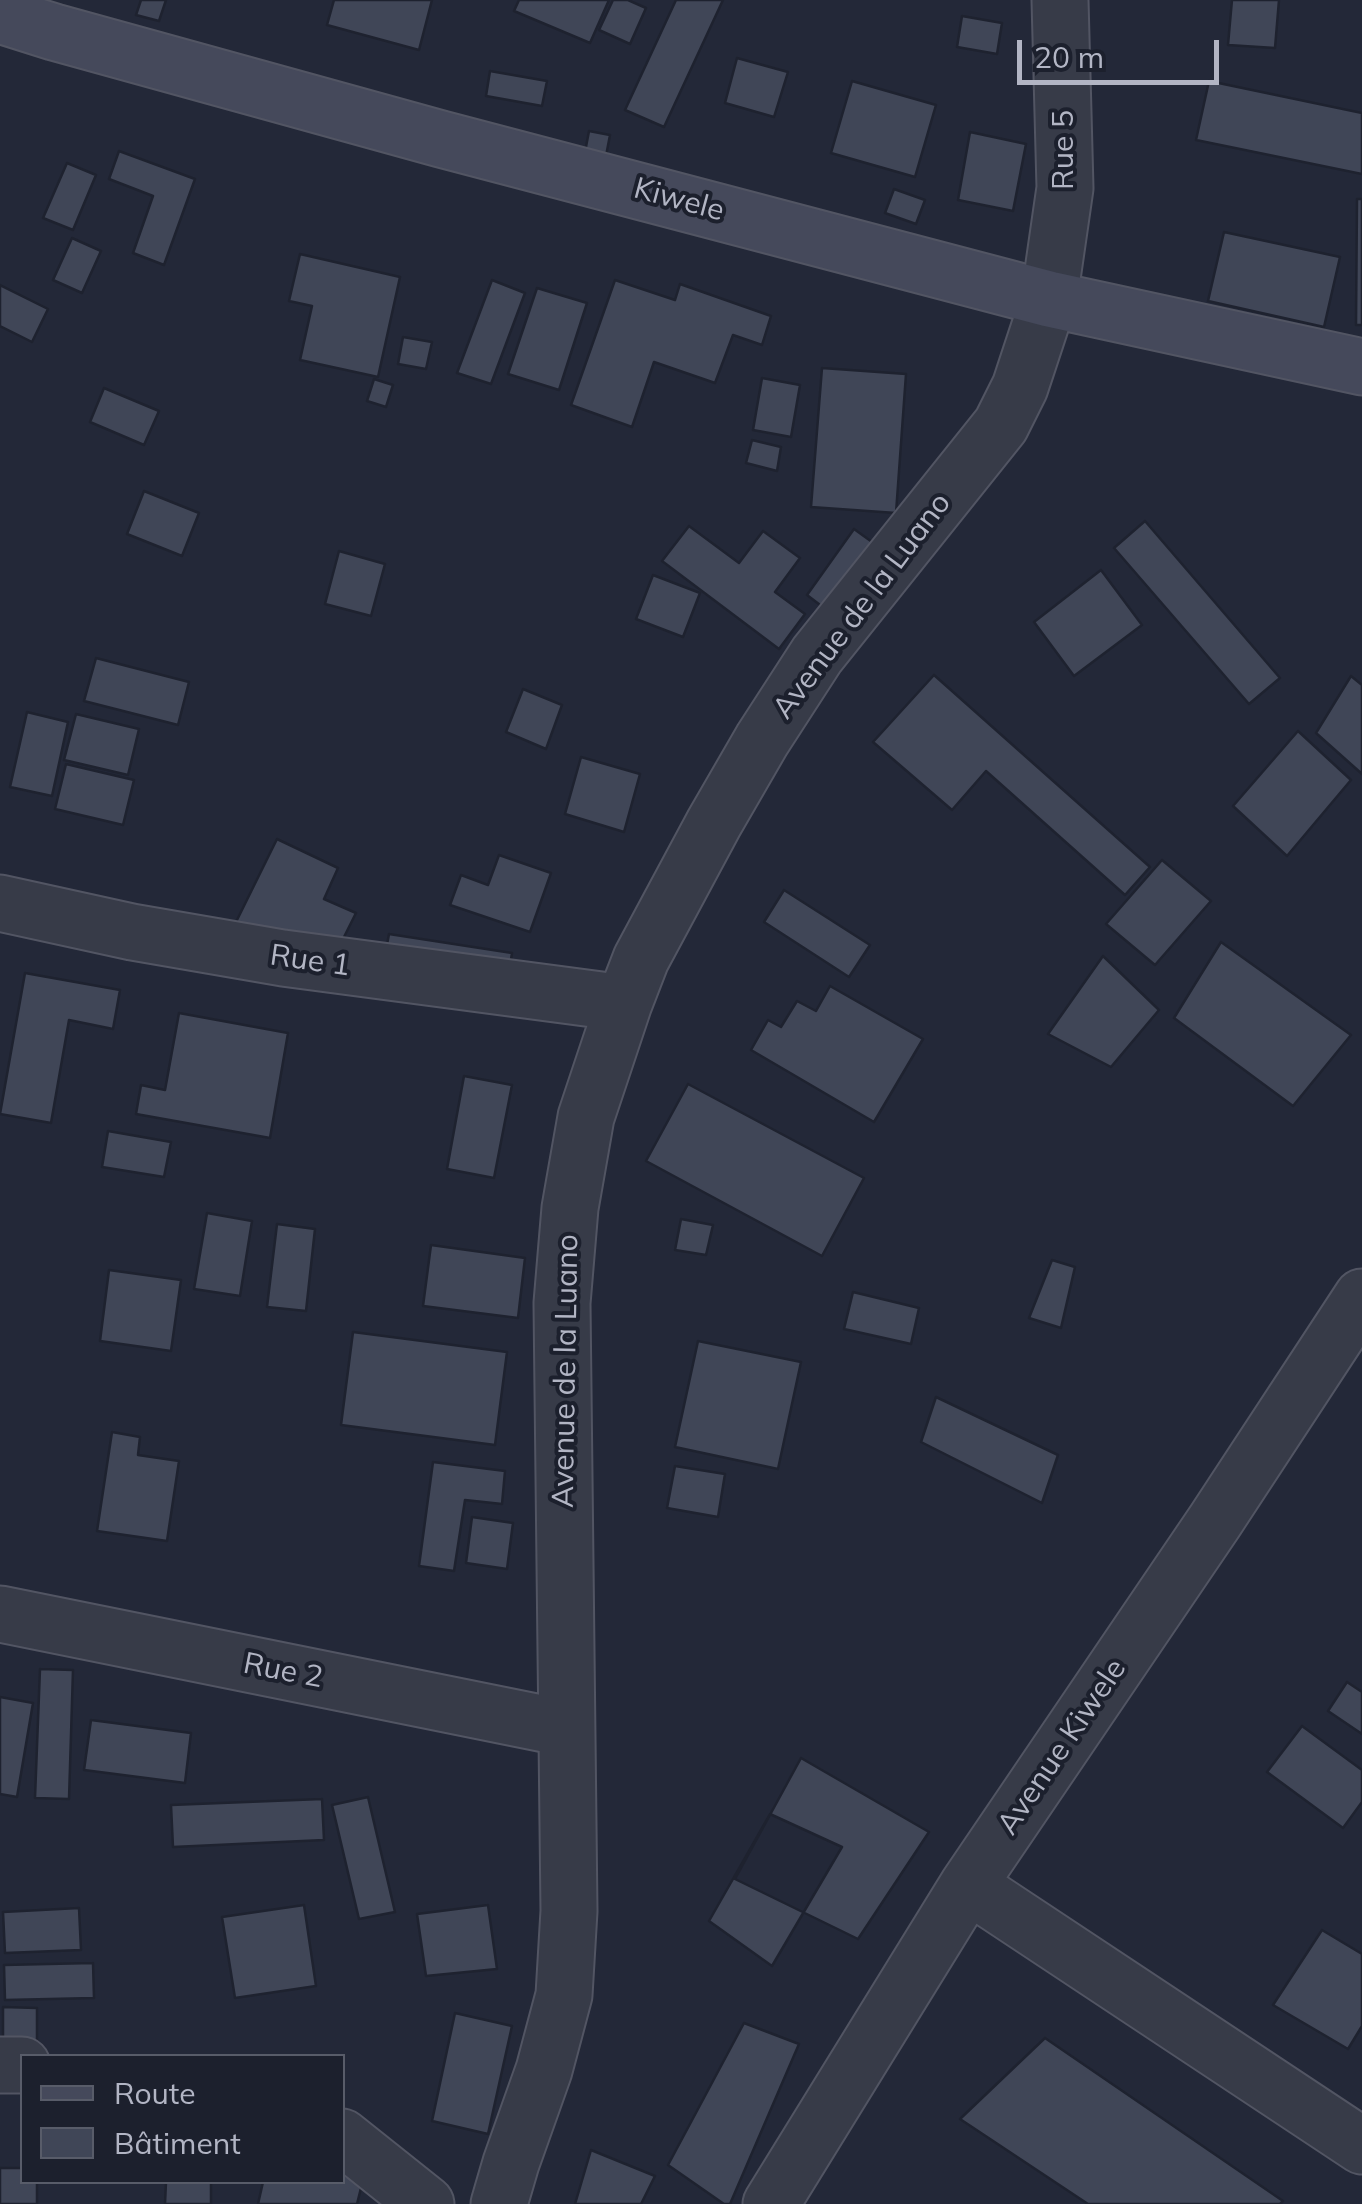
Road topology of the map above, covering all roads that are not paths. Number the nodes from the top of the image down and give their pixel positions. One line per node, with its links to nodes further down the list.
1 (1060, 0): 3 (street, Rue 5)
2 (0, 15): 3 (street, Kiwele)
3 (1049, 299): 4 (street, Kiwele); 6 (street, Avenue de la Luano)
4 (1362, 367)
5 (0, 902): 6 (street, Rue 1)
6 (624, 1003): 9 (street, Avenue de la Luano)
7 (1362, 1297): 10 (street, Avenue Kiwele)
8 (0, 1614): 9 (street, Rue 2)
9 (565, 1728): 14 (street, Avenue de la Luano)
10 (968, 1885): 12 (street); 15 (street, Avenue Kiwele)
11 (345, 2140): 13 (street)
12 (1362, 2146)
13 (426, 2204)
14 (499, 2204)
15 (771, 2204)

